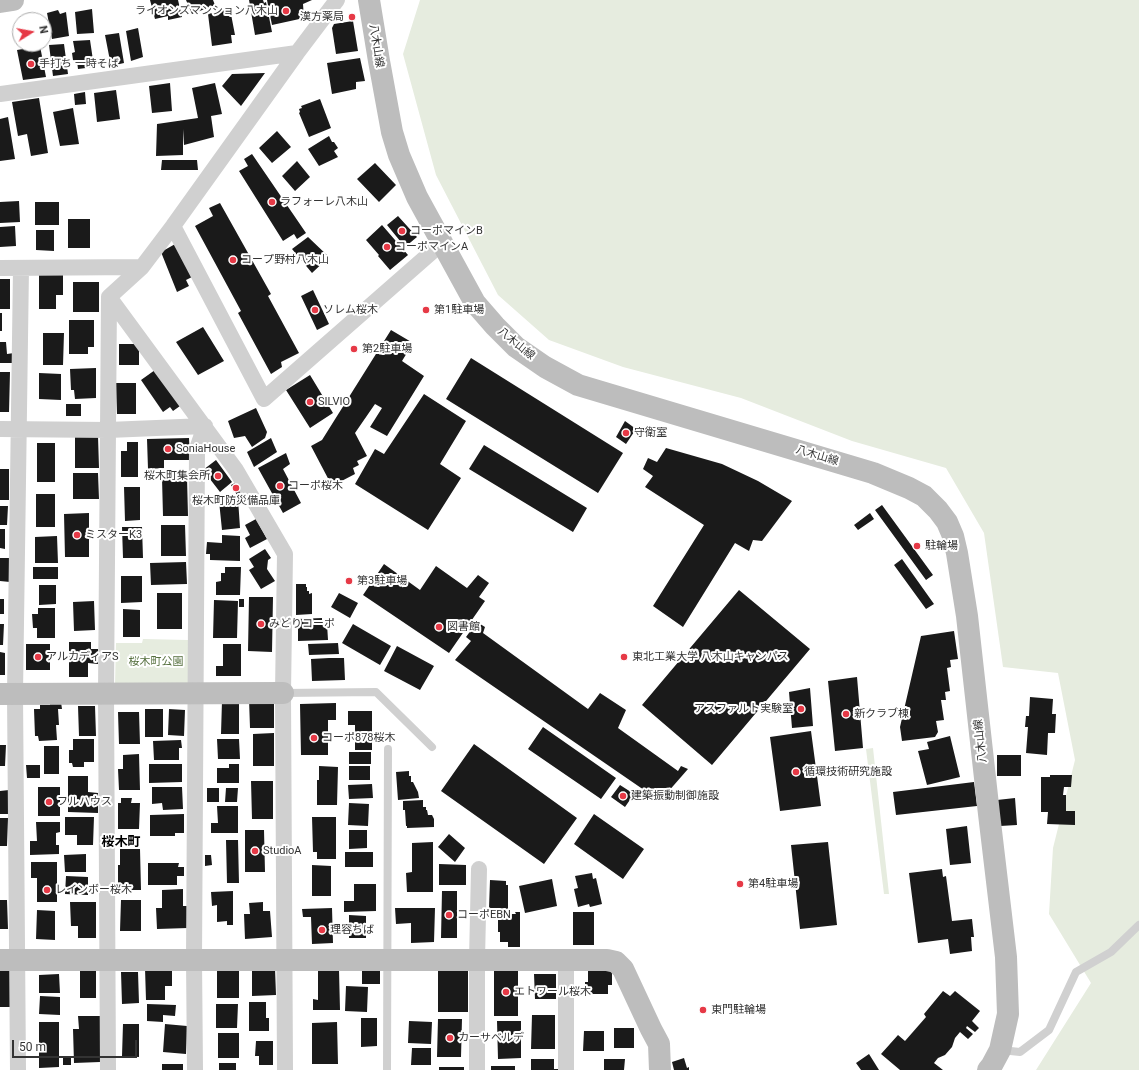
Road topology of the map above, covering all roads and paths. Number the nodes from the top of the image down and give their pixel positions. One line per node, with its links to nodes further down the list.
1 (13, 0): 4 (street)
2 (337, 0): 5 (street)
3 (369, 0): 8 (street, 八木山線)
4 (0, 2)
5 (297, 53): 6 (street); 7 (street)
6 (0, 94)
7 (173, 226): 8 (street); 9 (street)
8 (442, 243): 32 (street, 八木山線)
9 (142, 267): 11 (street); 12 (street)
10 (0, 268): 11 (street)
11 (21, 268): 15 (street)
12 (109, 297): 13 (street); 16 (street)
13 (205, 426): 16 (street); 18 (street); 20 (street)
14 (0, 429): 15 (street)
15 (18, 430): 16 (street); 19 (street)
16 (108, 430): 17 (street)
17 (106, 693): 19 (street); 20 (street); 25 (street)
18 (283, 693): 20 (street); 21 (lane); 29 (street)
19 (7, 694): 28 (street)
20 (196, 694): 26 (street)
21 (432, 747)
22 (388, 749): 27 (lane)
23 (478, 869): 30 (street)
24 (1139, 925): 32 (lane)
25 (107, 959): 26 (street); 28 (street); 34 (street)
26 (194, 959): 29 (street); 35 (street)
27 (387, 959): 29 (street); 30 (street); 37 (lane)
28 (8, 960): 33 (street)
29 (284, 960): 36 (street)
30 (477, 960): 31 (street); 38 (street)
31 (566, 960): 39 (street); 40 (street)
32 (1000, 1050): 41 (street, 八木山線)
33 (18, 1070)
34 (108, 1070)
35 (195, 1070)
36 (284, 1070)
37 (387, 1070)
38 (477, 1070)
39 (566, 1070)
40 (660, 1070)
41 (988, 1070)

